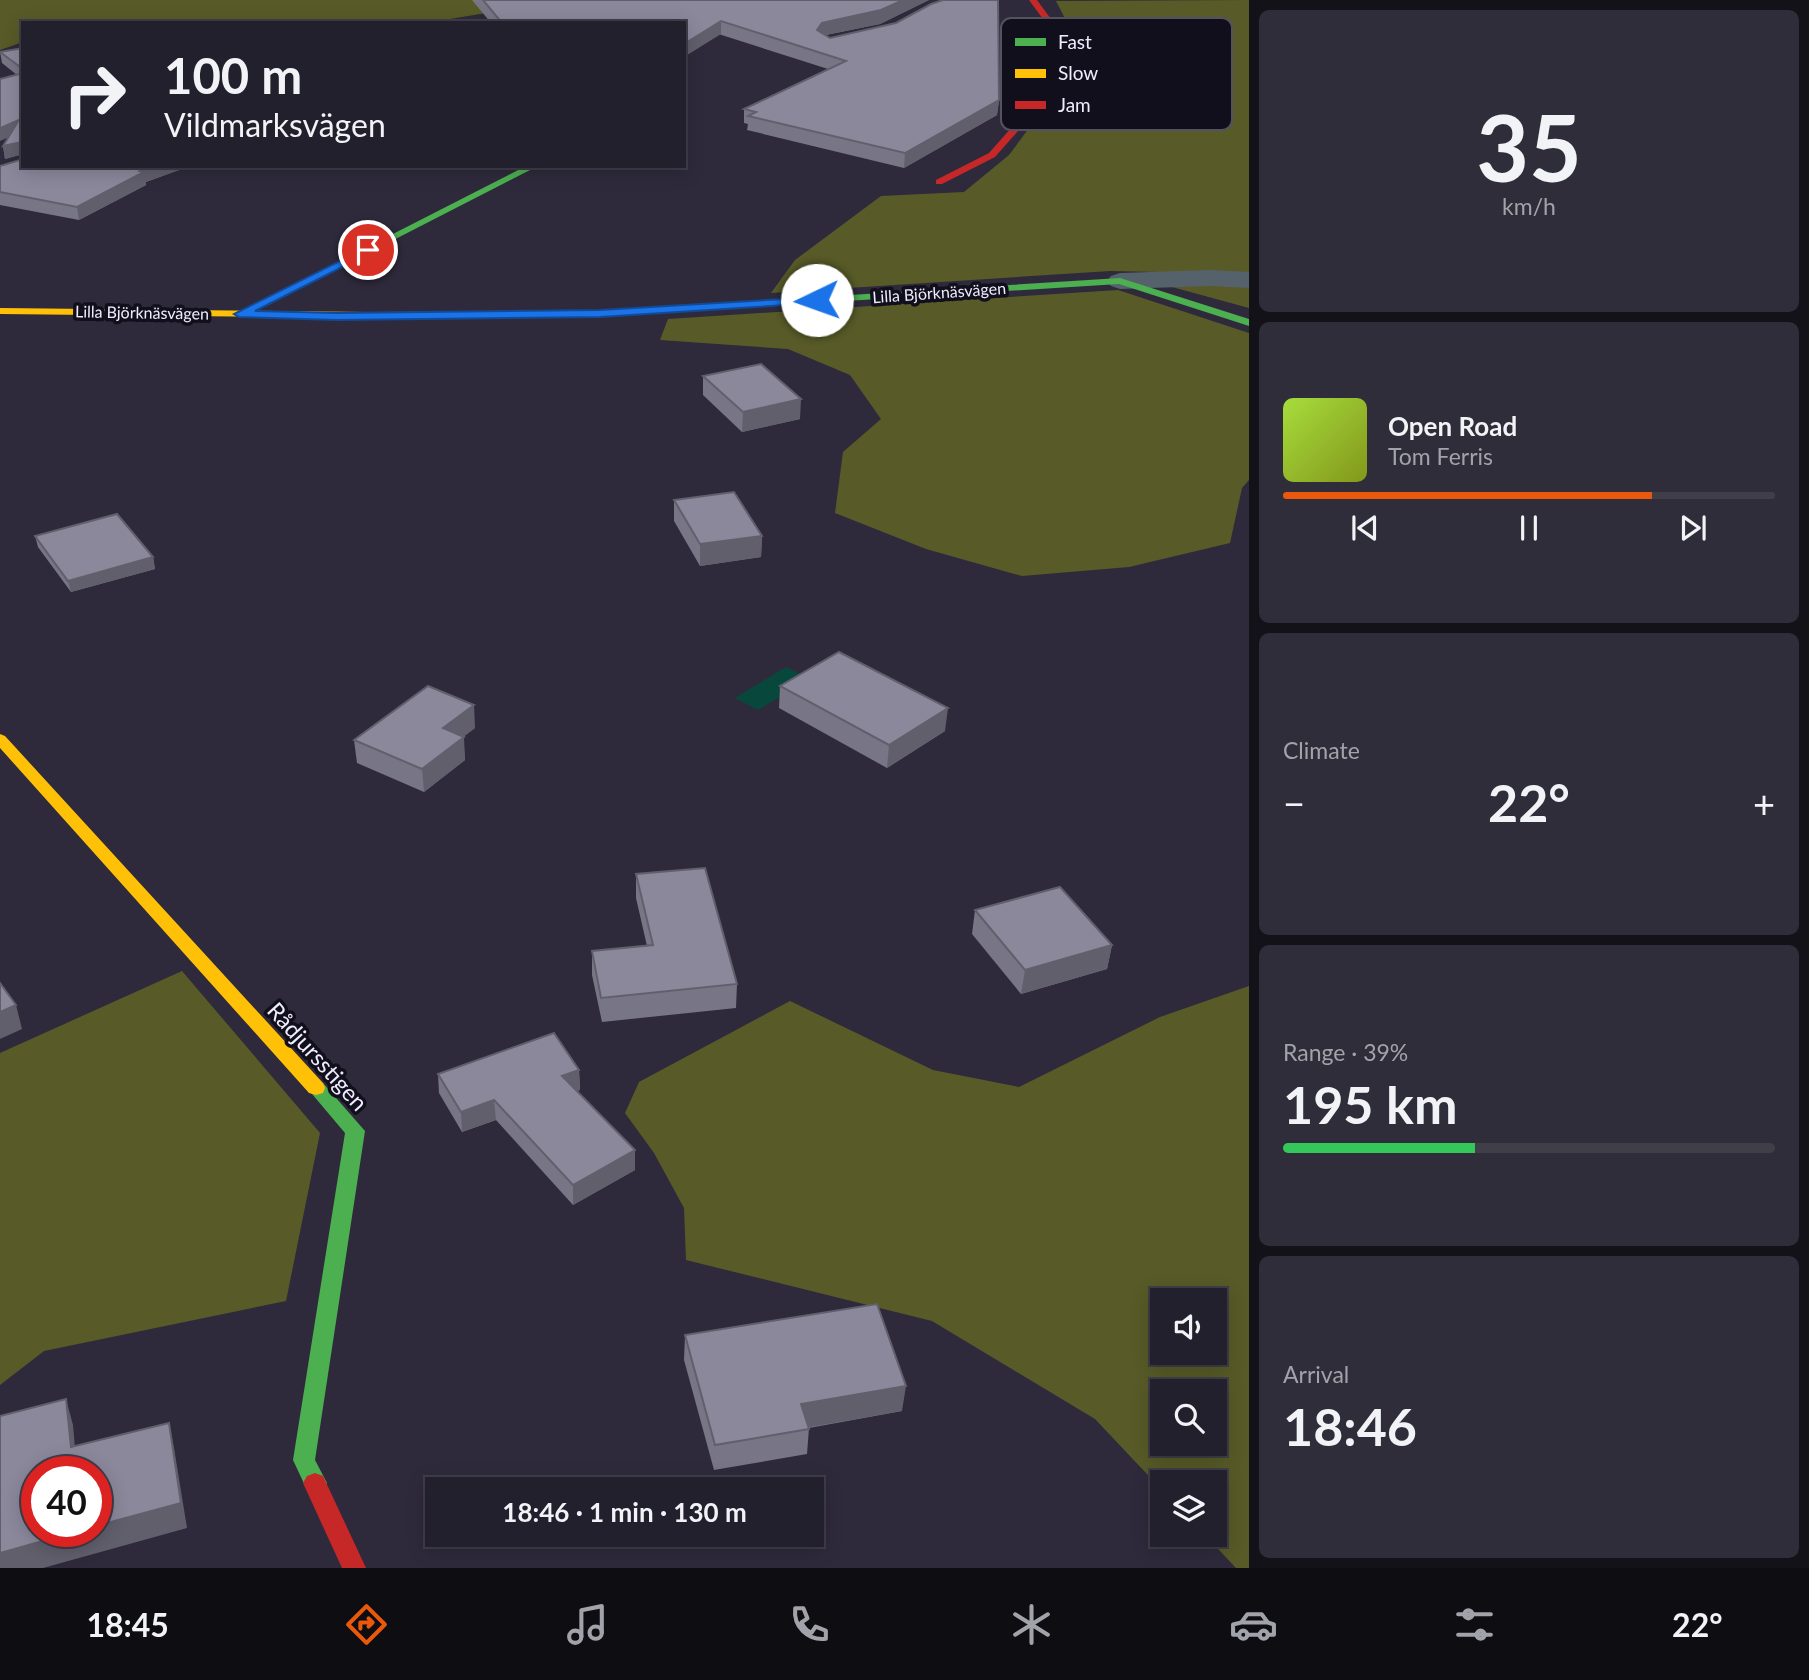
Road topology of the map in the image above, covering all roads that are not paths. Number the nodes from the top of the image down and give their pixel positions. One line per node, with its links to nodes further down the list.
1 (1033, 0): 2 (street)
2 (1046, 18)
3 (1014, 130): 5 (street)
4 (530, 168): 9 (street)
5 (939, 181)
6 (1249, 280): 7 (street, Lilla Björknäsvägen)
7 (1120, 281): 9 (street, Lilla Björknäsvägen); 10 (street)
8 (0, 311): 9 (street, Lilla Björknäsvägen)
9 (239, 314)
10 (1249, 323)
11 (0, 739): 12 (street, Rådjursstigen)
12 (354, 1568)

